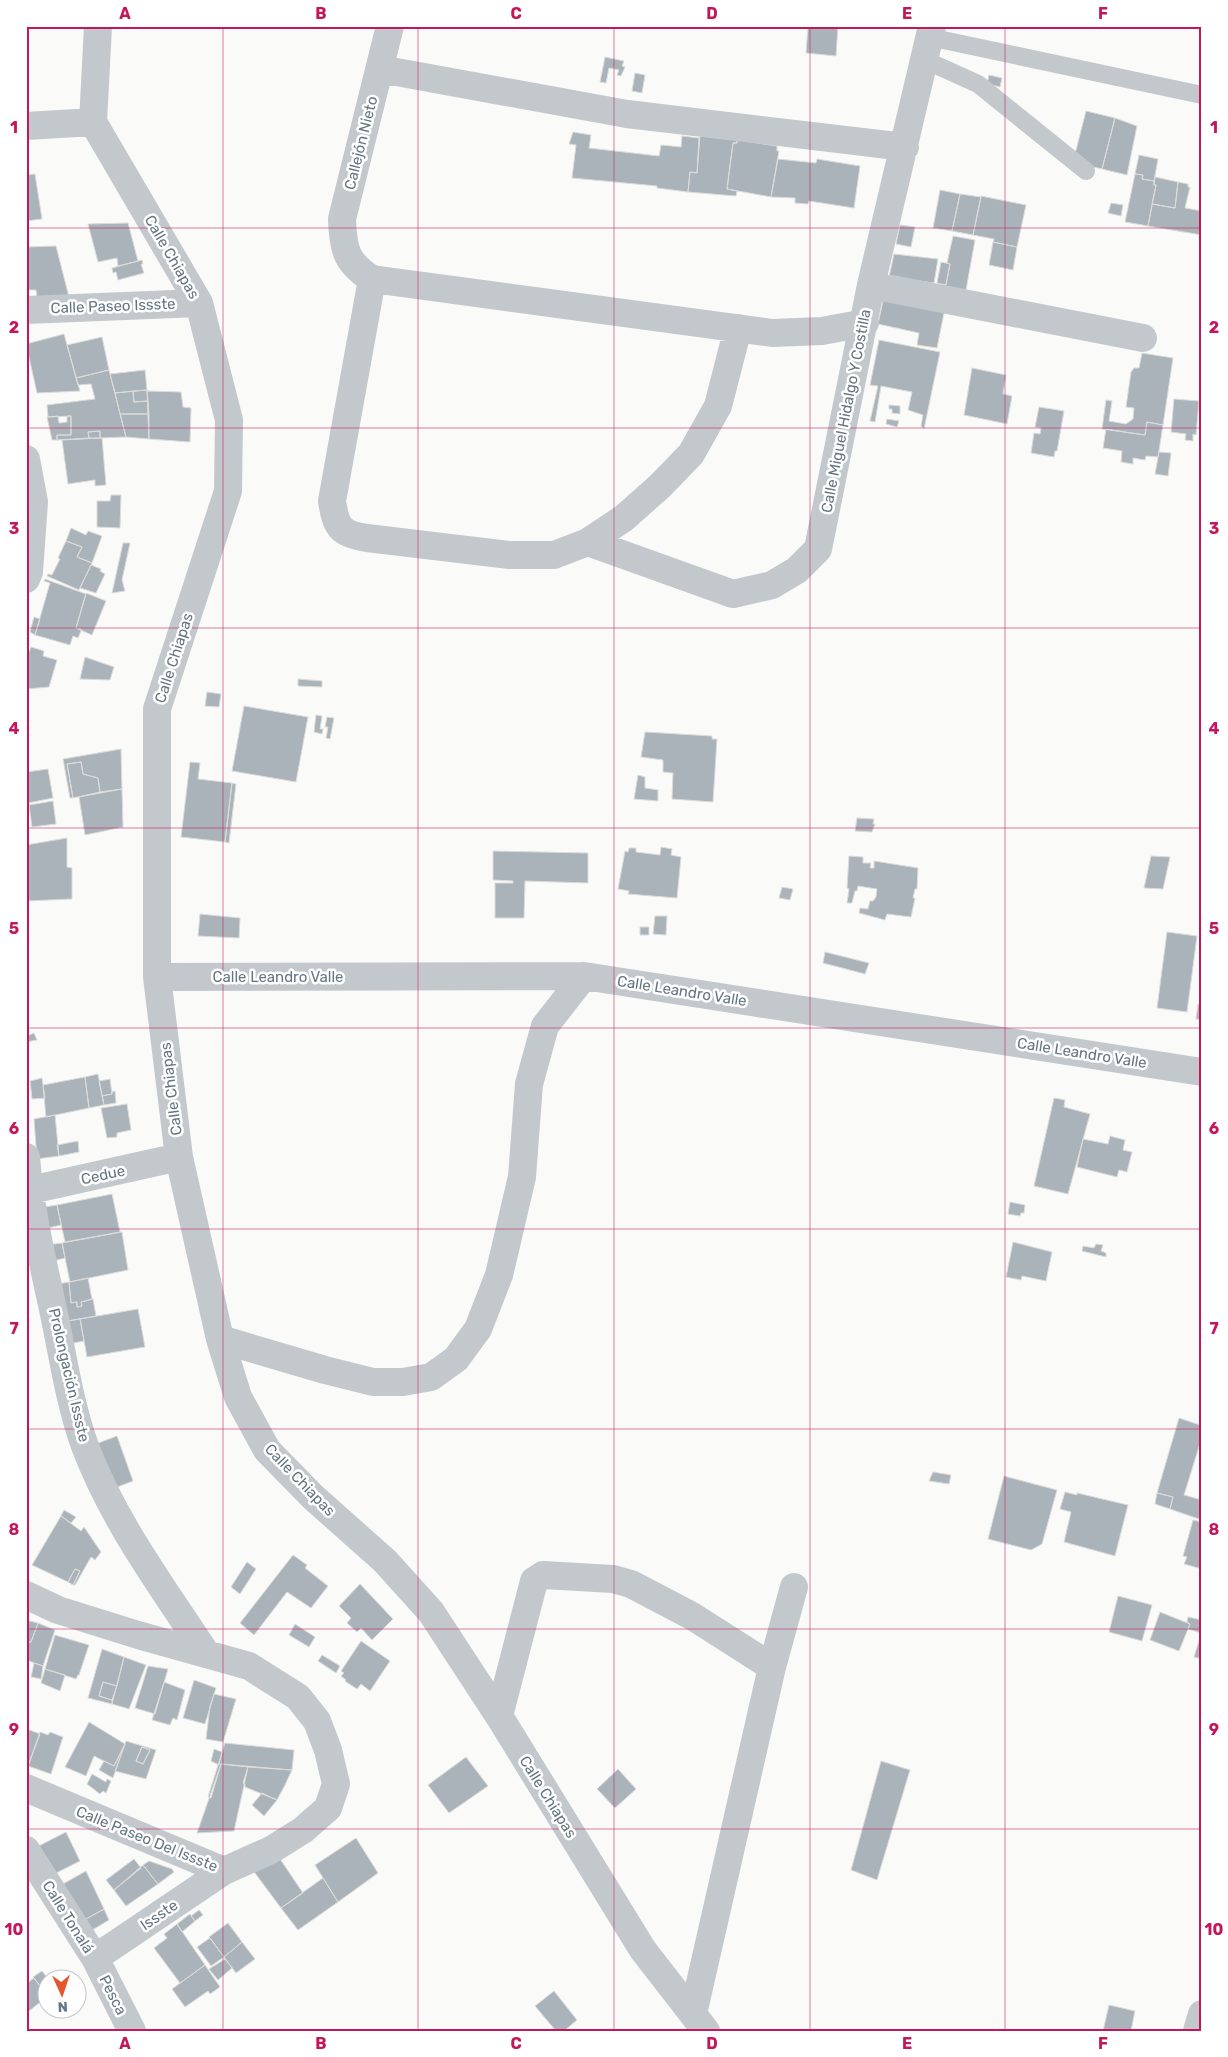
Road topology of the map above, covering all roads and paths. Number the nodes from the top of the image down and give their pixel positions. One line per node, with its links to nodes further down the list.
1 (98, 26): 6 (street)
2 (390, 26): 4 (street, Callejón Nieto)
3 (929, 41): 5 (lane); 8 (street, Calle Miguel Hidalgo Y Costilla); 9 (lane)
4 (380, 69): 8 (street); 10 (street, Callejón Nieto)
5 (1202, 95)
6 (93, 122): 7 (street); 12 (street, Calle Chiapas)
7 (26, 126)
8 (905, 147): 11 (street, Calle Miguel Hidalgo Y Costilla)
9 (1086, 171)
10 (372, 279): 15 (street); 18 (street)
11 (871, 285): 14 (street, Calle Miguel Hidalgo Y Costilla); 16 (street)
12 (199, 303): 13 (street, Calle Paseo Issste); 21 (street, Calle Chiapas)
13 (26, 310)
14 (865, 323): 15 (street); 18 (street, Calle Miguel Hidalgo Y Costilla)
15 (738, 328): 18 (street)
16 (1143, 338)
17 (26, 459): 19 (street)
18 (588, 542)
19 (26, 579)
20 (584, 976): 21 (street, Calle Leandro Valle); 22 (street, Calle Leandro Valle); 26 (street)
21 (158, 977): 24 (street, Calle Chiapas)
22 (1202, 1072)
23 (26, 1157): 25 (street, Prolongación Issste)
24 (179, 1158): 25 (street, Cedue); 26 (street, Calle Chiapas)
25 (28, 1191): 29 (street, Prolongación Issste)
26 (220, 1339): 31 (street, Calle Chiapas)
27 (794, 1587): 30 (street)
28 (26, 1595): 29 (street, Calle Paseo Del Issste)
29 (205, 1652): 34 (street, Calle Paseo Del Issste)
30 (772, 1667): 31 (street); 37 (street)
31 (499, 1716): 37 (street, Calle Chiapas)
32 (26, 1788): 34 (street, Calle Paseo Del Issste)
33 (26, 1850): 35 (street, Calle Tonalá)
34 (224, 1871): 35 (street, Issste)
35 (95, 1958): 38 (street, Pesca)
36 (1202, 2014): 39 (street)
37 (699, 2023)
38 (132, 2031)
39 (1197, 2031)

